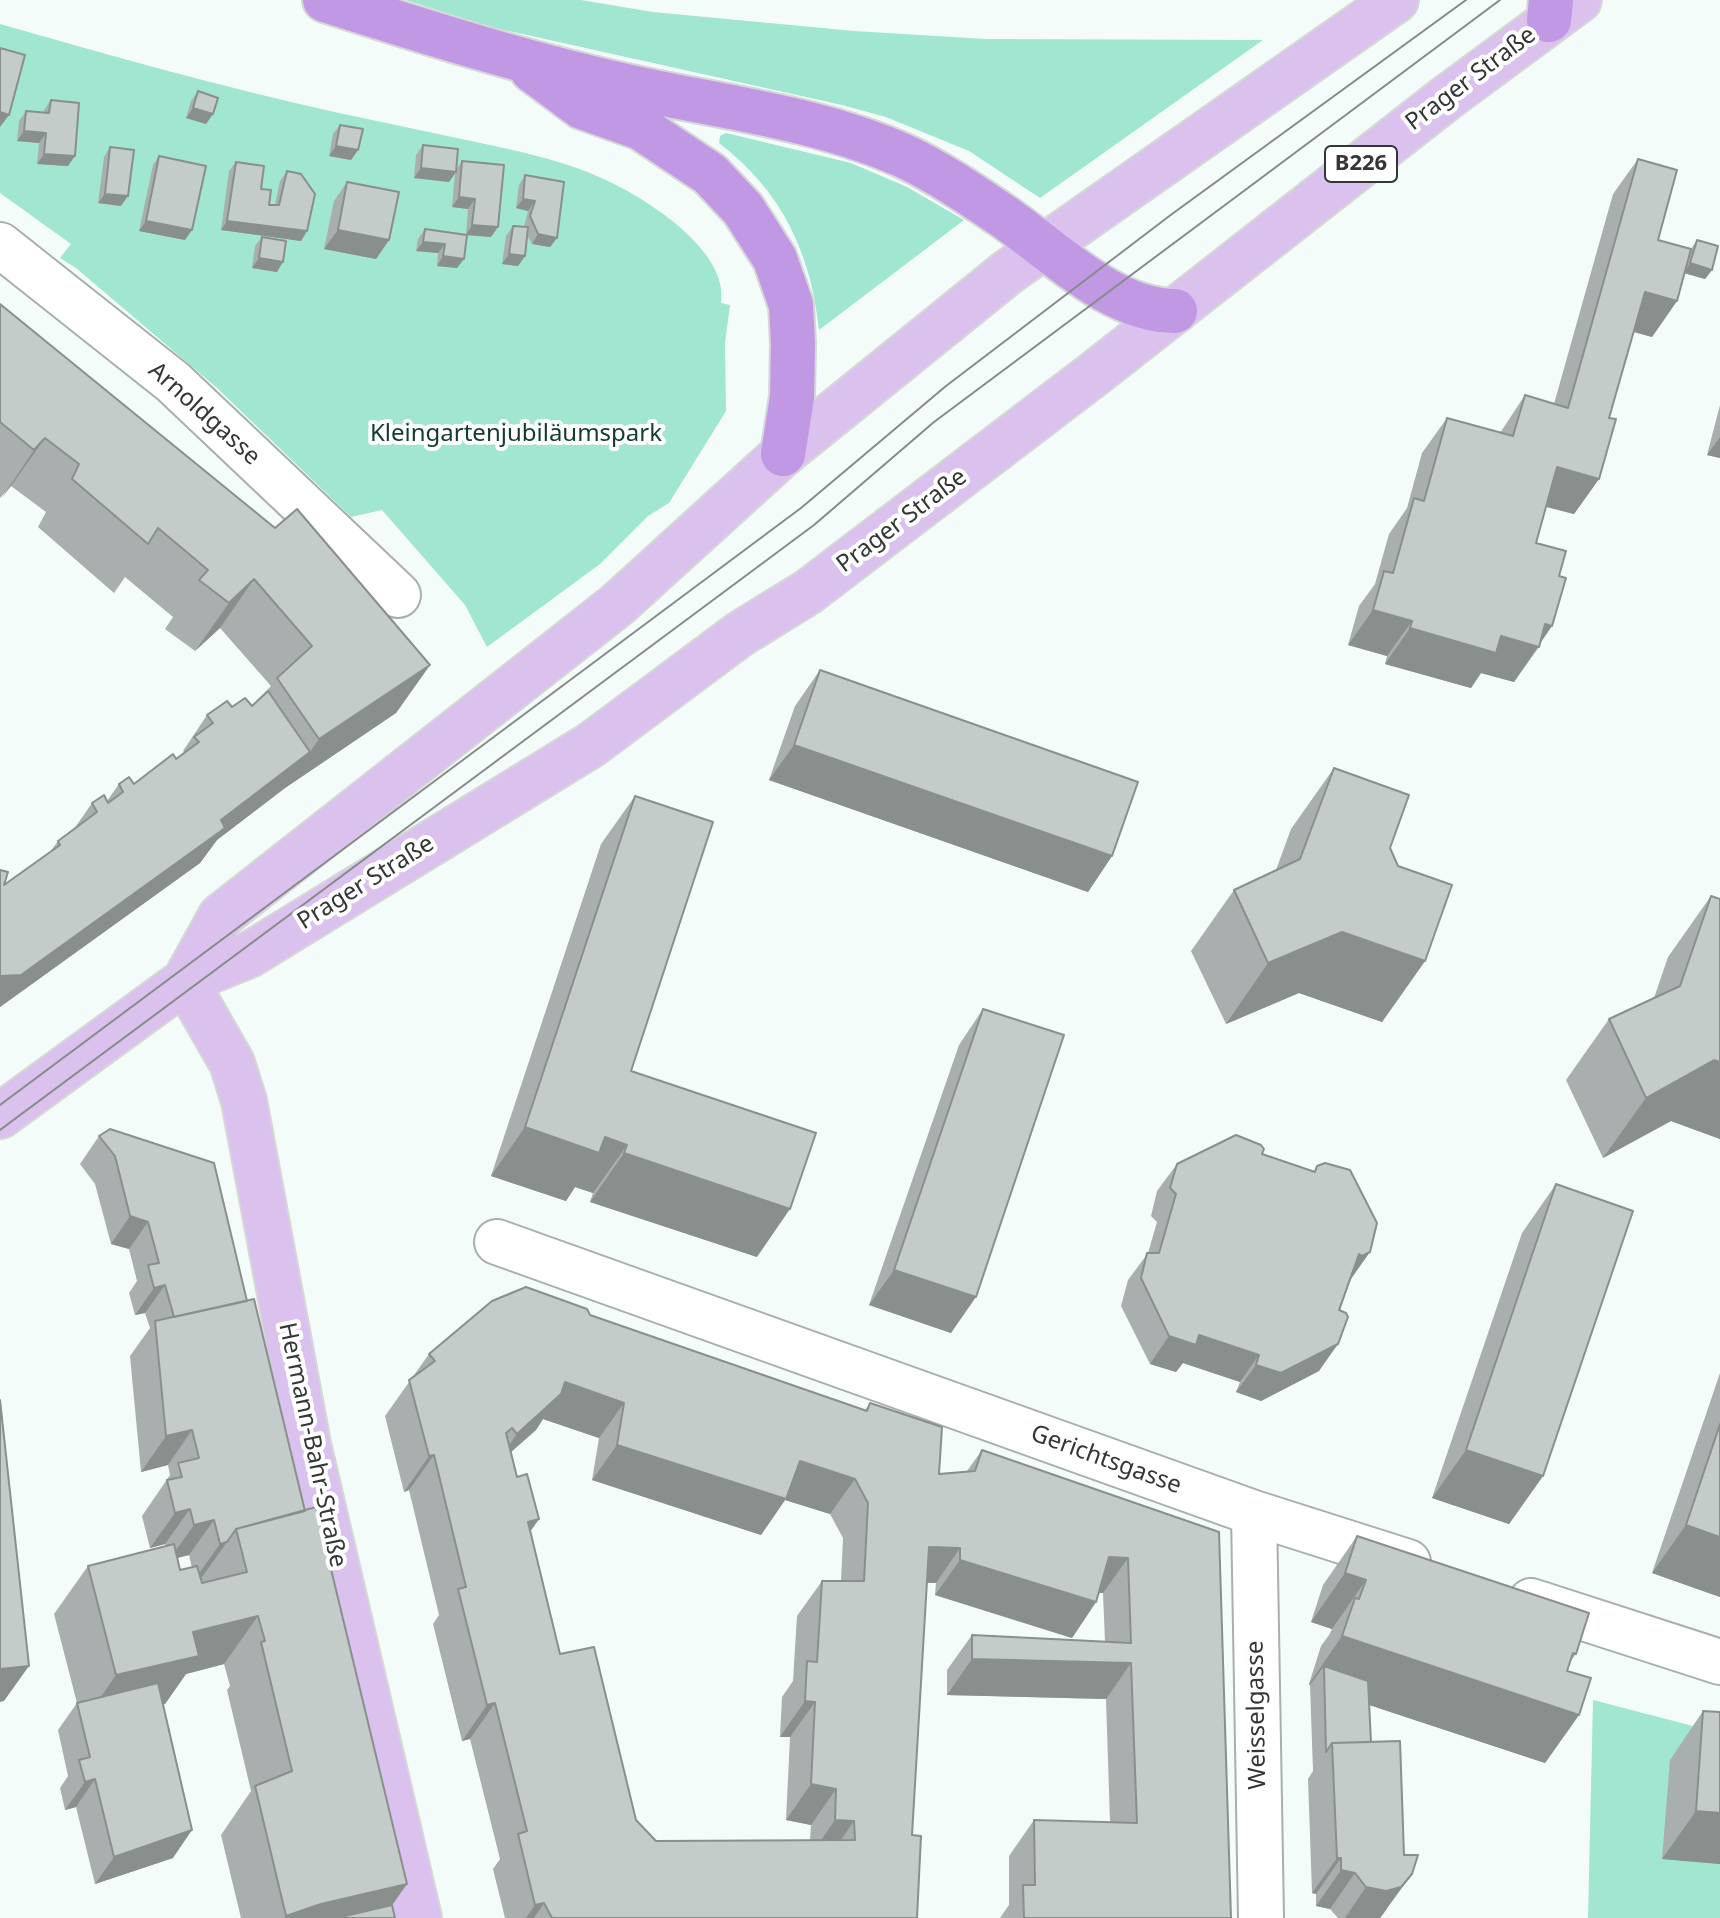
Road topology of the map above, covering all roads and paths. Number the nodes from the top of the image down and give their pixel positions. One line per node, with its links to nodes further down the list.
1 (325, 0): 4 (highway)
2 (1396, 0): 6 (main road, Prager Straße / B226)
3 (1560, 7): 7 (main road, Prager Straße / B226)
4 (518, 59): 6 (highway); 8 (highway)
5 (0, 245): 9 (street, Arnoldgasse)
6 (1042, 248): 7 (highway); 8 (main road, Prager Straße / B226)
7 (1175, 311): 10 (main road, Prager Straße / B226)
8 (783, 454): 10 (main road, Prager Straße / B226)
9 (398, 595)
10 (185, 981): 11 (main road, Prager Straße / B226); 17 (main road, Hermann-Bahr-Straße)
11 (0, 1116)
12 (497, 1242): 13 (street, Gerichtsgasse)
13 (1254, 1513): 14 (street, Gerichtsgasse); 18 (street, Weisselgasse)
14 (1438, 1572)
15 (1497, 1591): 16 (street)
16 (1720, 1662)
17 (419, 1918)
18 (1261, 1918)

